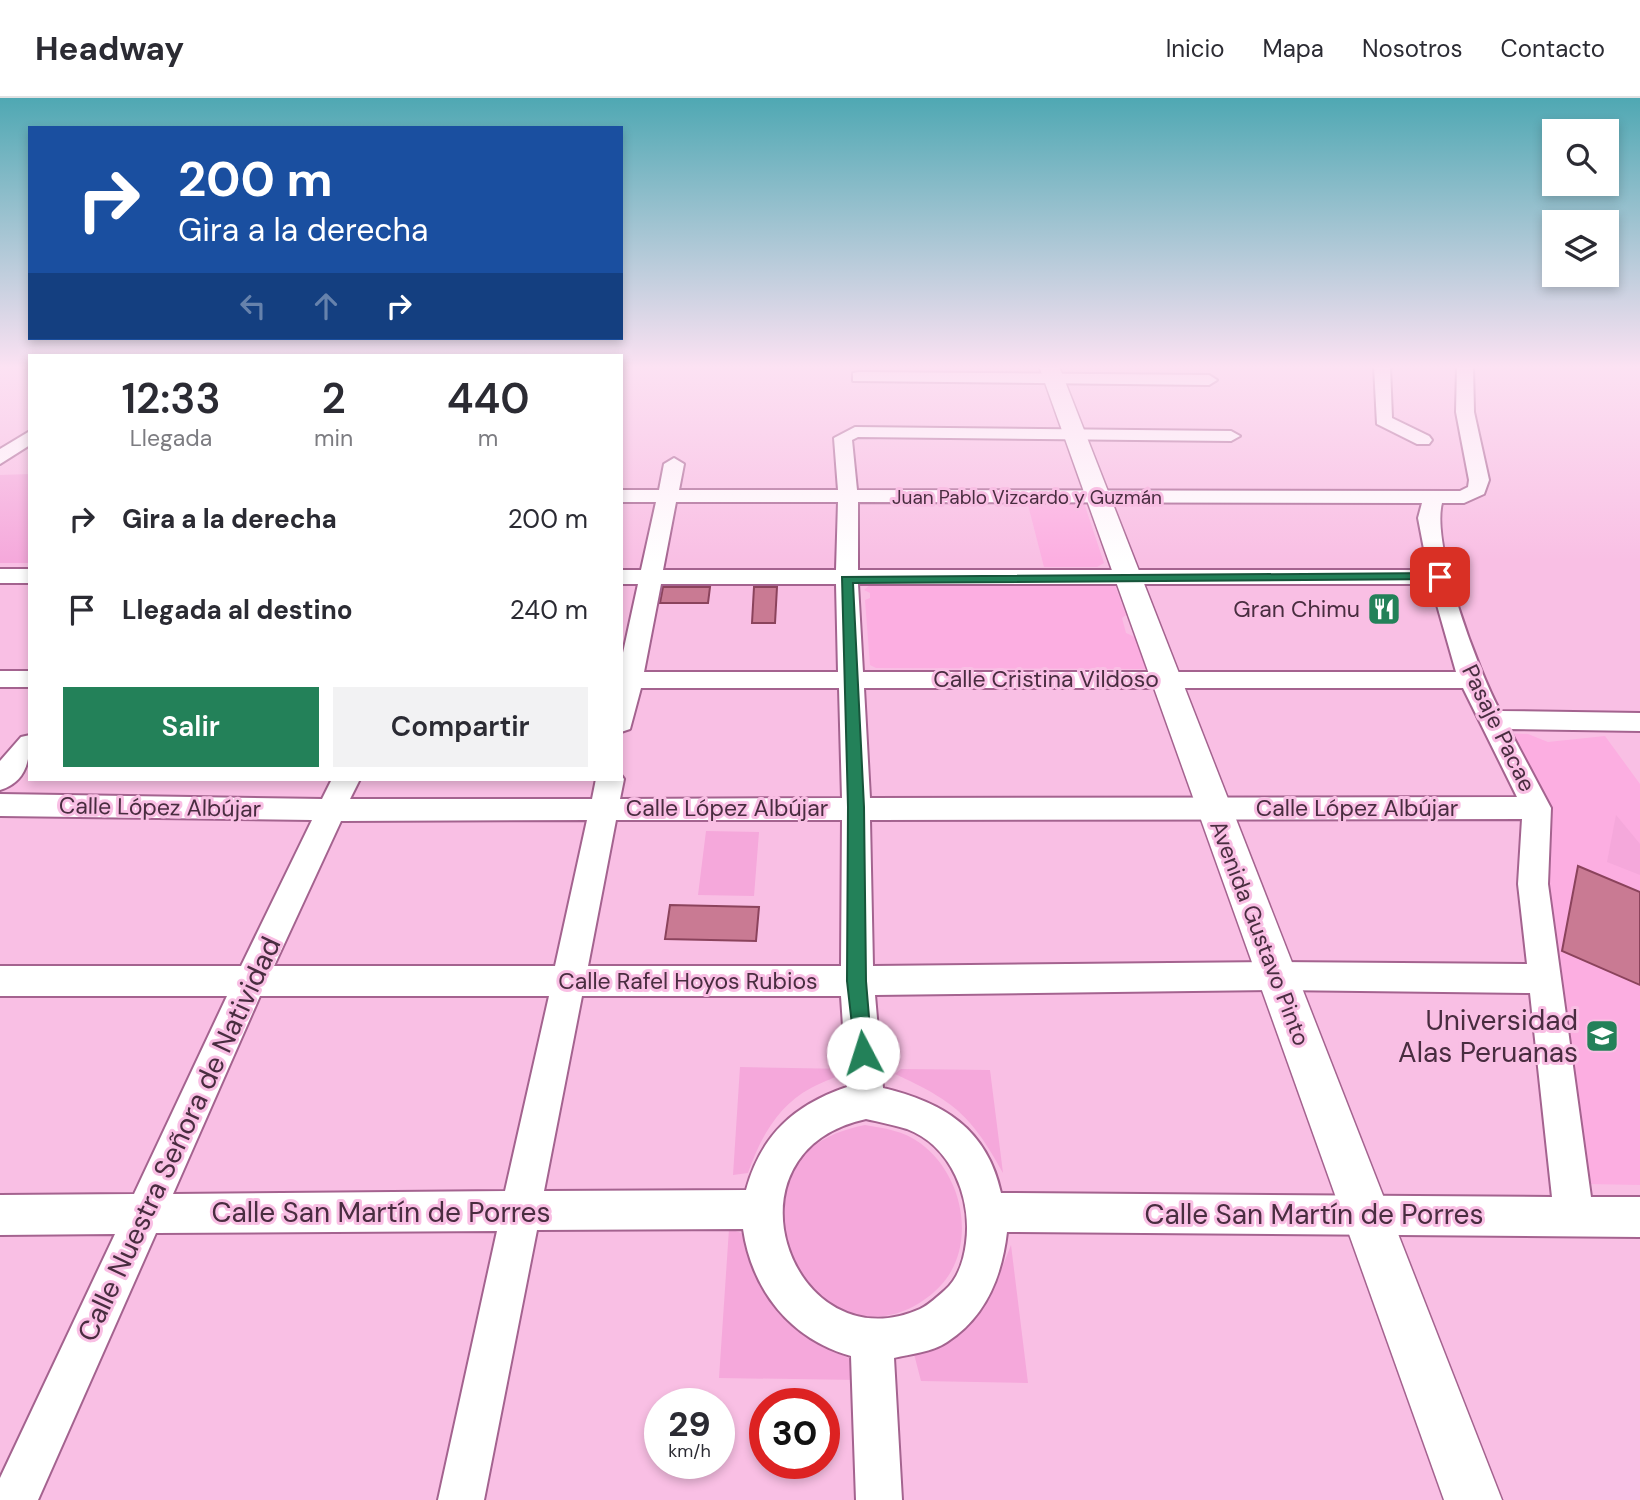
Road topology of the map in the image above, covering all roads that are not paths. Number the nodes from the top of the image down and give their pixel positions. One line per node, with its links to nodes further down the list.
1 (1404, 431): 6 (street)
2 (1469, 431): 12 (street)
3 (1074, 434): 4 (street); 11 (street); 13 (main road, Avenida Gustavo Pinto)
4 (1231, 436)
5 (28, 437): 7 (street)
6 (1423, 440)
7 (0, 458)
8 (674, 464): 10 (street)
9 (623, 495): 10 (street, Juan Pablo Vizcardo y Guzmán)
10 (668, 496): 11 (street, Juan Pablo Vizcardo y Guzmán); 16 (street)
11 (848, 496): 13 (street, Juan Pablo Vizcardo y Guzmán); 20 (street)
12 (1434, 496): 13 (street, Juan Pablo Vizcardo y Guzmán); 17 (street, Pasaje Pacae)
13 (1096, 497): 19 (main road, Avenida Gustavo Pinto)
14 (0, 576): 15 (street)
15 (28, 576)
16 (652, 577): 18 (street); 20 (street); 25 (street)
17 (1440, 577): 19 (street); 26 (street, Pasaje Pacae)
18 (623, 578)
19 (1126, 578): 20 (street); 24 (main road, Avenida Gustavo Pinto)
20 (847, 579): 21 (street)
21 (850, 678): 24 (street, Calle Cristina Vildoso); 25 (street, Calle Cristina Vildoso); 35 (street)
22 (0, 679): 23 (street)
23 (28, 679)
24 (1164, 679): 26 (street, Calle Cristina Vildoso); 36 (main road, Avenida Gustavo Pinto)
25 (626, 680): 27 (street)
26 (1471, 680): 28 (street, Pasaje Pacae)
27 (623, 706)
28 (1492, 720): 29 (street); 37 (street, Pasaje Pacae)
29 (1640, 722)
30 (28, 746): 31 (street)
31 (0, 780)
32 (340, 794): 33 (street, Calle López Albújar); 34 (street, Calle López Albújar); 43 (street, Calle Nuestra Señora de Natividad)
33 (607, 794): 35 (street, Calle López Albújar); 41 (street)
34 (0, 805)
35 (856, 807): 36 (street, Calle López Albújar); 42 (street)
36 (1212, 807): 37 (street, Calle López Albújar); 38 (main road, Avenida Gustavo Pinto)
37 (1537, 808): 39 (street, Pasaje Pacae)
38 (1277, 976): 39 (street, Calle Rafel Hoyos Rubios); 42 (street, Calle Rafel Hoyos Rubios); 49 (main road, Avenida Gustavo Pinto)
39 (1544, 979): 51 (street, Pasaje Pacae)
40 (0, 981): 43 (street, Calle Rafel Hoyos Rubios)
41 (568, 981): 42 (street, Calle Rafel Hoyos Rubios); 43 (street, Calle Rafel Hoyos Rubios); 46 (street)
42 (857, 981): 44 (street)
43 (250, 982): 48 (street, Calle Nuestra Señora de Natividad)
44 (866, 1101): 45 (street); 47 (street)
45 (762, 1209): 46 (street, Calle San Martín de Porres); 53 (street)
46 (520, 1211): 48 (street, Calle San Martín de Porres); 55 (street)
47 (988, 1212): 49 (street, Calle San Martín de Porres); 53 (street)
48 (146, 1213): 50 (street, Calle San Martín de Porres); 54 (street, Calle Nuestra Señora de Natividad)
49 (1366, 1213): 51 (street, Calle San Martín de Porres); 57 (main road, Avenida Gustavo Pinto)
50 (0, 1215)
51 (1574, 1216): 52 (street, Calle San Martín de Porres)
52 (1640, 1217)
53 (872, 1340): 56 (street)
54 (14, 1500)
55 (461, 1500)
56 (879, 1500)
57 (1473, 1500)

